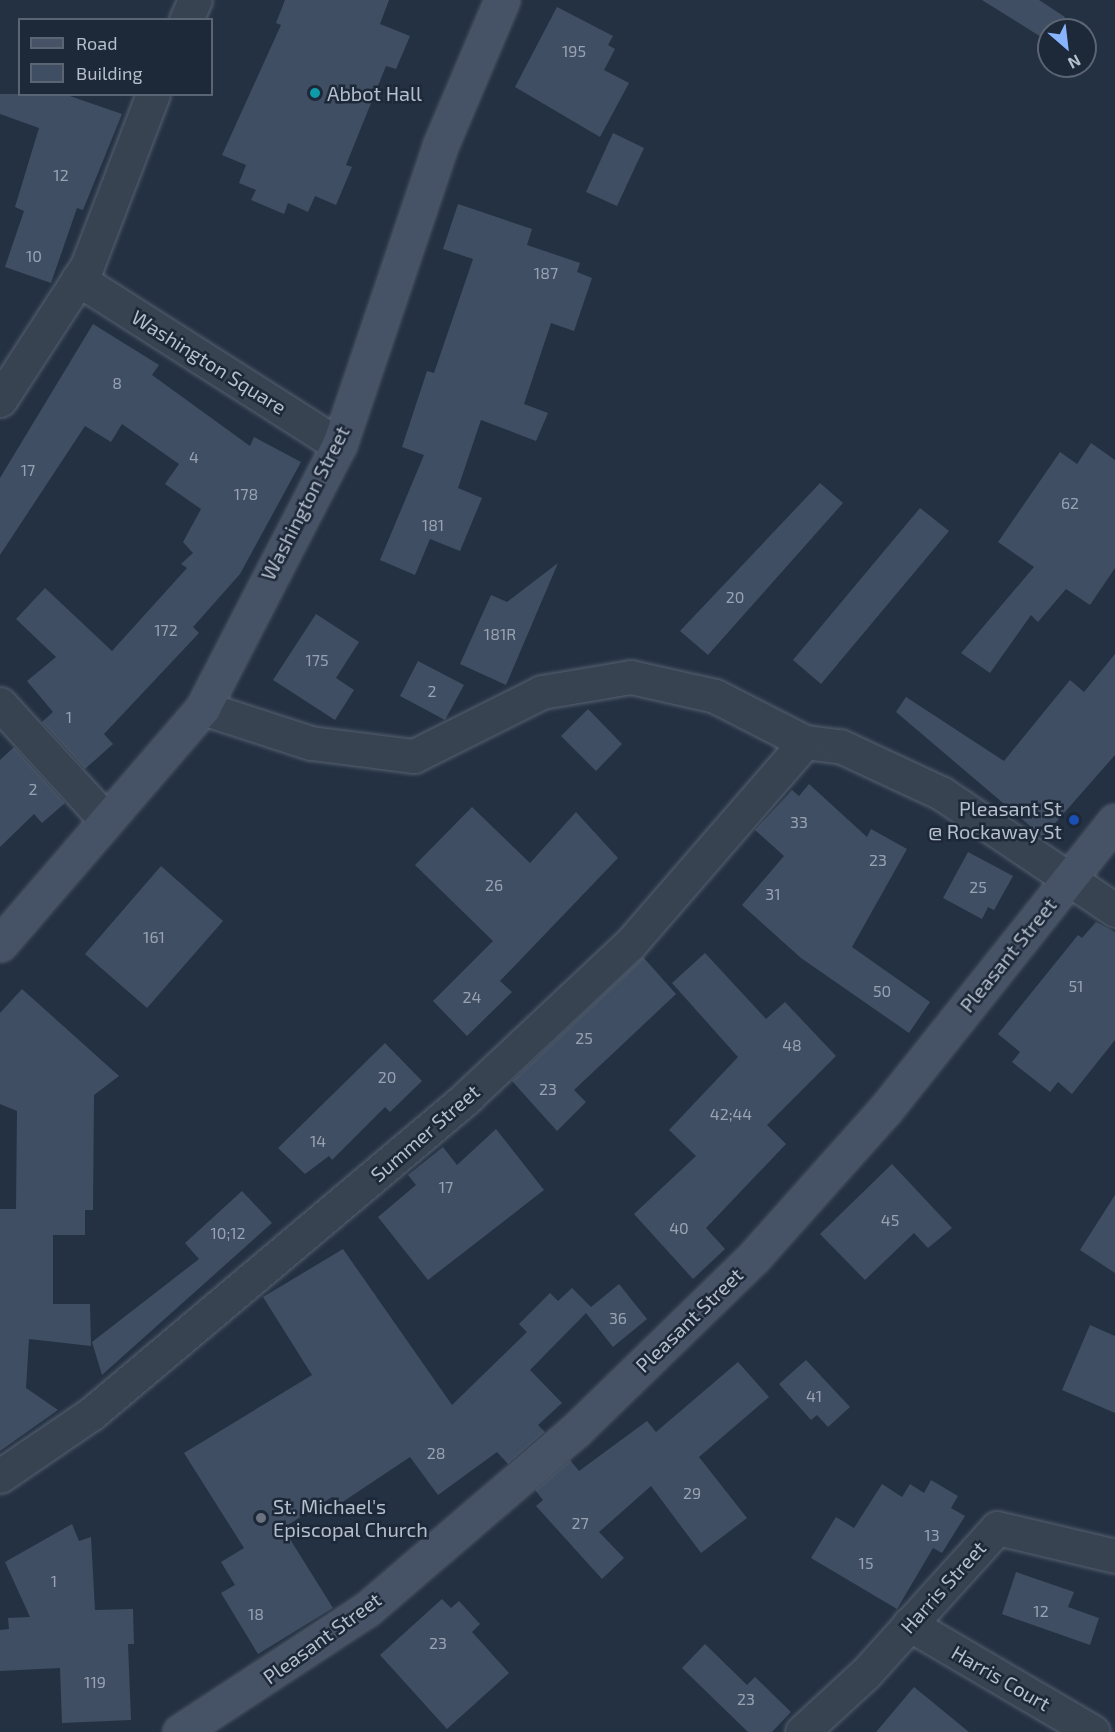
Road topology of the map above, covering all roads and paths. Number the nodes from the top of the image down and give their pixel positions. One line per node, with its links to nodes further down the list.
1 (195, 0): 3 (street)
2 (496, 2): 7 (street, Washington Street)
3 (187, 18)
4 (152, 96): 5 (street)
5 (78, 279): 6 (street); 7 (street, Washington Square)
6 (3, 390)
7 (339, 445): 9 (street, Washington Street)
8 (0, 704): 11 (street)
9 (203, 708): 10 (street); 11 (street, Washington Street)
10 (805, 742): 13 (street); 16 (street, Summer Street)
11 (106, 820): 15 (street, Washington Street)
12 (1115, 821): 13 (street, Pleasant Street)
13 (1069, 879): 14 (street); 19 (street, Pleasant Street)
14 (1115, 910)
15 (0, 944)
16 (0, 1476)
17 (1115, 1556): 18 (street, Harris Street)
18 (909, 1624): 20 (street, Harris Street); 21 (street, Harris Court)
19 (180, 1732)
20 (802, 1732)
21 (1093, 1732)

